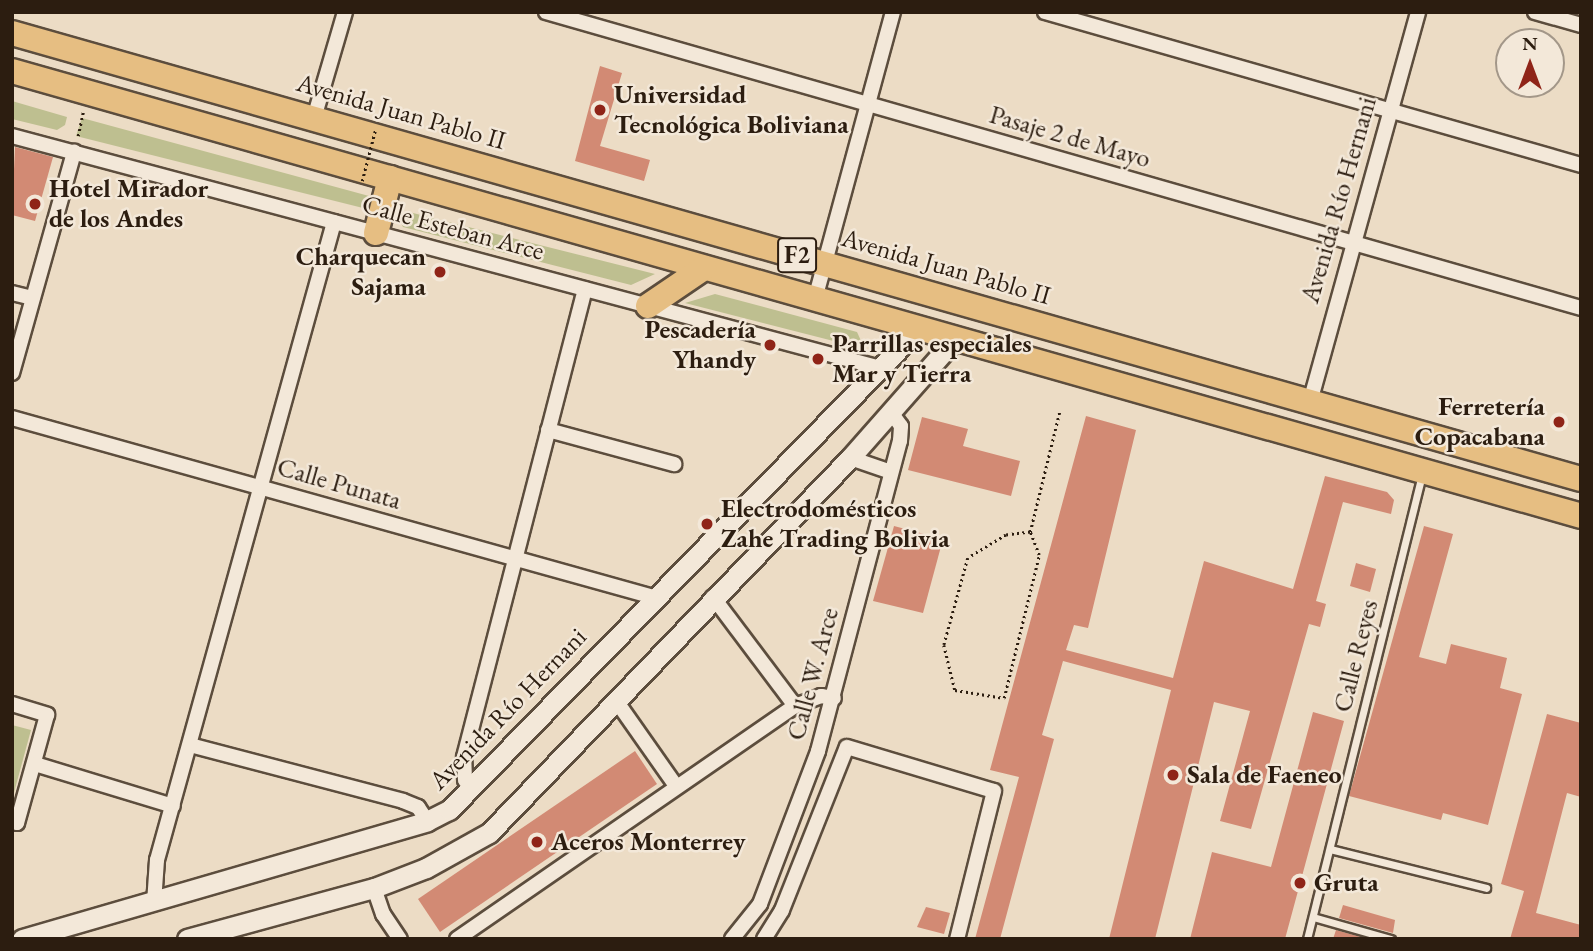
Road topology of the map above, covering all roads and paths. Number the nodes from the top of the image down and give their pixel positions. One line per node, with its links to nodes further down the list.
1 (345, 12): 13 (street)
2 (546, 12): 11 (street, Pasaje 2 de Mayo)
3 (893, 12): 11 (street)
4 (1045, 12): 12 (street)
5 (1418, 12): 12 (street, Avenida Río Hernani)
6 (1535, 12): 7 (street)
7 (1581, 25)
8 (12, 33): 13 (highway, Avenida Juan Pablo II / F2)
9 (12, 71): 10 (highway, F2)
10 (88, 92): 16 (path); 18 (highway, F2)
11 (868, 106): 22 (street, Pasaje 2 de Mayo); 23 (street)
12 (1391, 111): 17 (street); 22 (street, Avenida Río Hernani)
13 (314, 118): 23 (highway, Avenida Juan Pablo II / F2)
14 (375, 131): 19 (path, bridge)
15 (12, 136): 16 (street, Calle Esteban Arce)
16 (74, 152): 20 (street, Calle Esteban Arce); 27 (street)
17 (1581, 165)
18 (390, 178): 21 (highway); 24 (highway, F2)
19 (362, 181)
20 (334, 222): 21 (street, Calle Esteban Arce); 45 (street)
21 (376, 233): 25 (street, Calle Esteban Arce)
22 (1354, 242): 30 (street, Pasaje 2 de Mayo); 35 (street, Avenida Río Hernani)
23 (825, 263): 28 (street); 35 (highway, Avenida Juan Pablo II / F2)
24 (705, 268): 28 (highway, F2); 29 (highway)
25 (585, 289): 29 (street, Calle Esteban Arce); 39 (street)
26 (12, 293): 27 (street)
27 (32, 298): 34 (street)
28 (815, 299): 31 (highway, F2)
29 (648, 306): 33 (street, Calle Esteban Arce)
30 (1581, 308)
31 (919, 328): 32 (highway, F2); 33 (street, Avenida Río Hernani)
32 (955, 339): 37 (street); 43 (highway, F2)
33 (881, 368): 49 (street, Avenida Río Hernani)
34 (12, 373)
35 (1310, 402): 44 (highway, Avenida Juan Pablo II / F2)
36 (1060, 410): 47 (path)
37 (891, 412): 40 (street); 42 (street, Calle W. Arce)
38 (12, 418): 45 (street, Calle Punata)
39 (548, 430): 41 (street); 48 (street)
40 (850, 458): 42 (street); 50 (street)
41 (674, 464)
42 (891, 472): 51 (street, Calle W. Arce)
43 (1423, 472): 46 (highway, F2); 62 (lane, Calle Reyes)
44 (1581, 479)
45 (263, 488): 48 (street, Calle Punata); 55 (street)
46 (1581, 516)
47 (1030, 532): 47 (path)
48 (516, 559): 49 (street, Calle Punata); 58 (street)
49 (653, 597): 58 (street, Avenida Río Hernani)
50 (713, 597): 52 (street); 54 (street)
51 (834, 698): 54 (street); 67 (street, Calle W. Arce)
52 (617, 702): 57 (street); 63 (street)
53 (12, 704): 56 (street)
54 (795, 706): 57 (street)
55 (190, 745): 59 (street); 60 (street)
56 (35, 764): 59 (street); 61 (street)
57 (676, 786): 72 (street)
58 (472, 789): 60 (street, Avenida Río Hernani)
59 (173, 806): 65 (street)
60 (428, 821): 65 (street, Avenida Río Hernani)
61 (12, 822)
62 (1330, 849): 64 (lane); 66 (lane, Calle Reyes)
63 (374, 888): 70 (street); 71 (street)
64 (1486, 888)
65 (154, 903): 69 (street, Avenida Río Hernani)
66 (1313, 918): 68 (lane); 76 (lane, Calle Reyes)
67 (748, 924): 73 (street, Calle W. Arce); 74 (street)
68 (1368, 936): 77 (lane)
69 (22, 939)
70 (187, 939)
71 (400, 939)
72 (457, 939)
73 (732, 939)
74 (761, 939): 75 (street, Calle W. Arce)
75 (957, 939)
76 (1307, 939)
77 (1391, 939)

